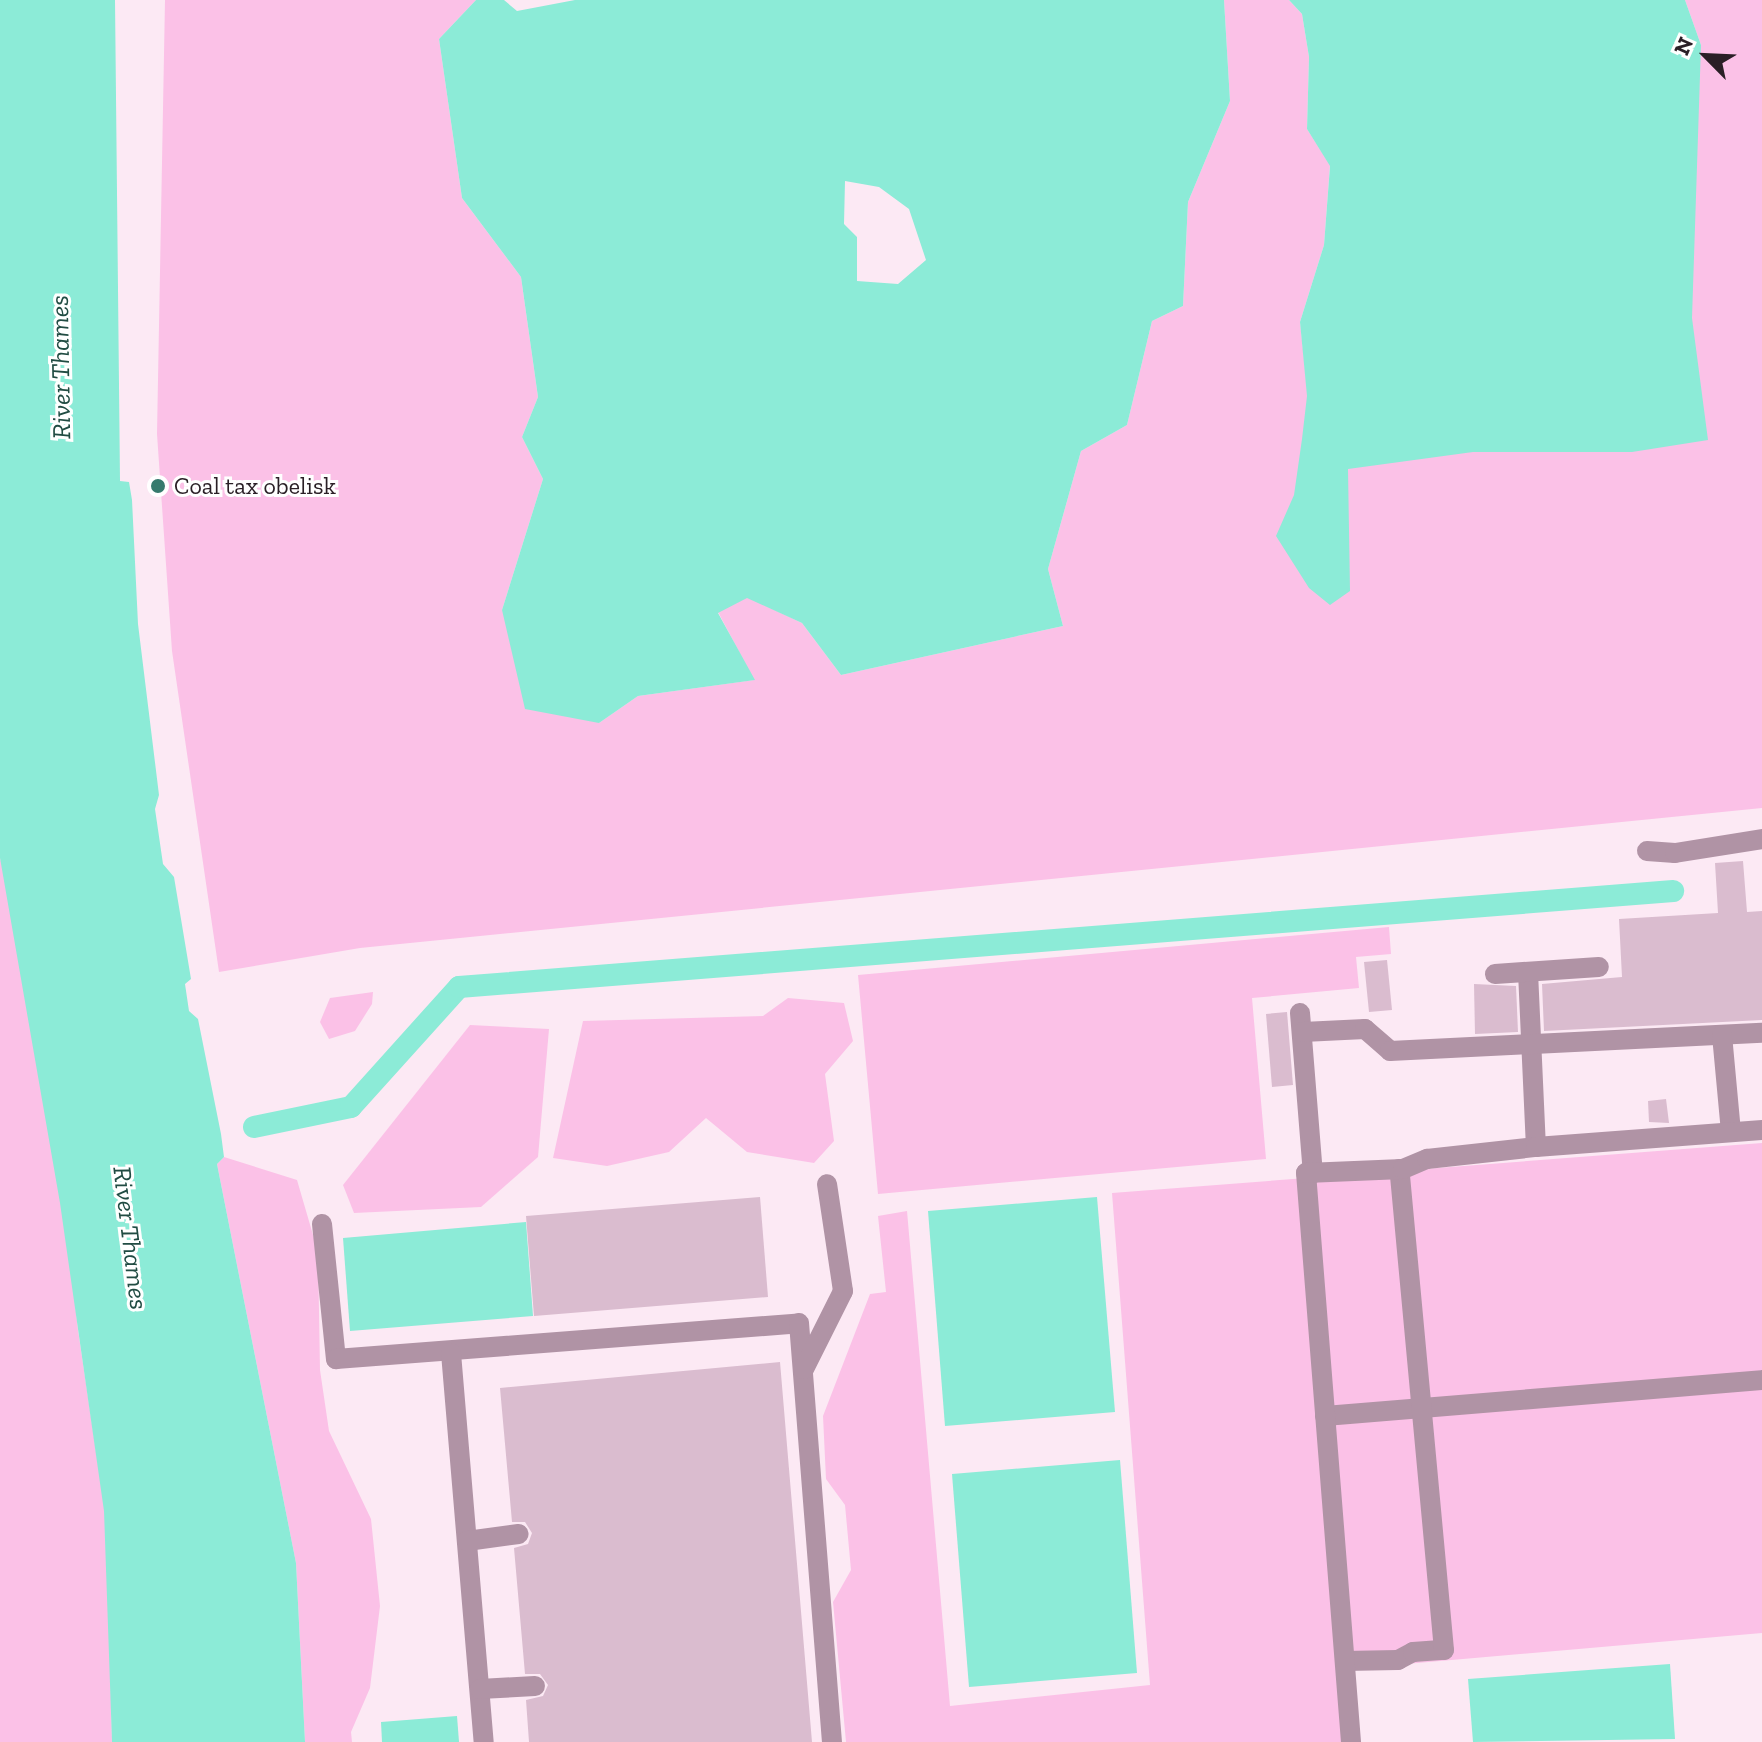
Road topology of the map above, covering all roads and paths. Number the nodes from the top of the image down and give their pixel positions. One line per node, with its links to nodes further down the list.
1 (1762, 839): 2 (lane)
2 (1647, 851)
3 (1599, 967): 4 (lane)
4 (1528, 972): 5 (lane); 8 (lane)
5 (1495, 974)
6 (1762, 1033): 7 (lane)
7 (1722, 1035): 8 (lane); 10 (lane)
8 (1531, 1046): 11 (lane); 13 (lane)
9 (1762, 1130): 10 (lane)
10 (1731, 1132): 11 (lane)
11 (1536, 1147): 12 (lane)
12 (1399, 1169): 13 (lane); 19 (lane)
13 (1313, 1173): 20 (lane)
14 (827, 1184): 17 (lane)
15 (322, 1224): 16 (lane)
16 (451, 1353): 17 (lane); 22 (lane)
17 (803, 1371): 27 (lane)
18 (1762, 1380): 19 (lane)
19 (1421, 1408): 20 (lane); 23 (lane)
20 (1325, 1416): 23 (lane)
21 (519, 1534): 22 (lane)
22 (467, 1541): 25 (lane)
23 (1345, 1661): 28 (lane)
24 (535, 1686): 25 (lane)
25 (480, 1689): 26 (lane)
26 (484, 1742)
27 (832, 1742)
28 (1351, 1742)

